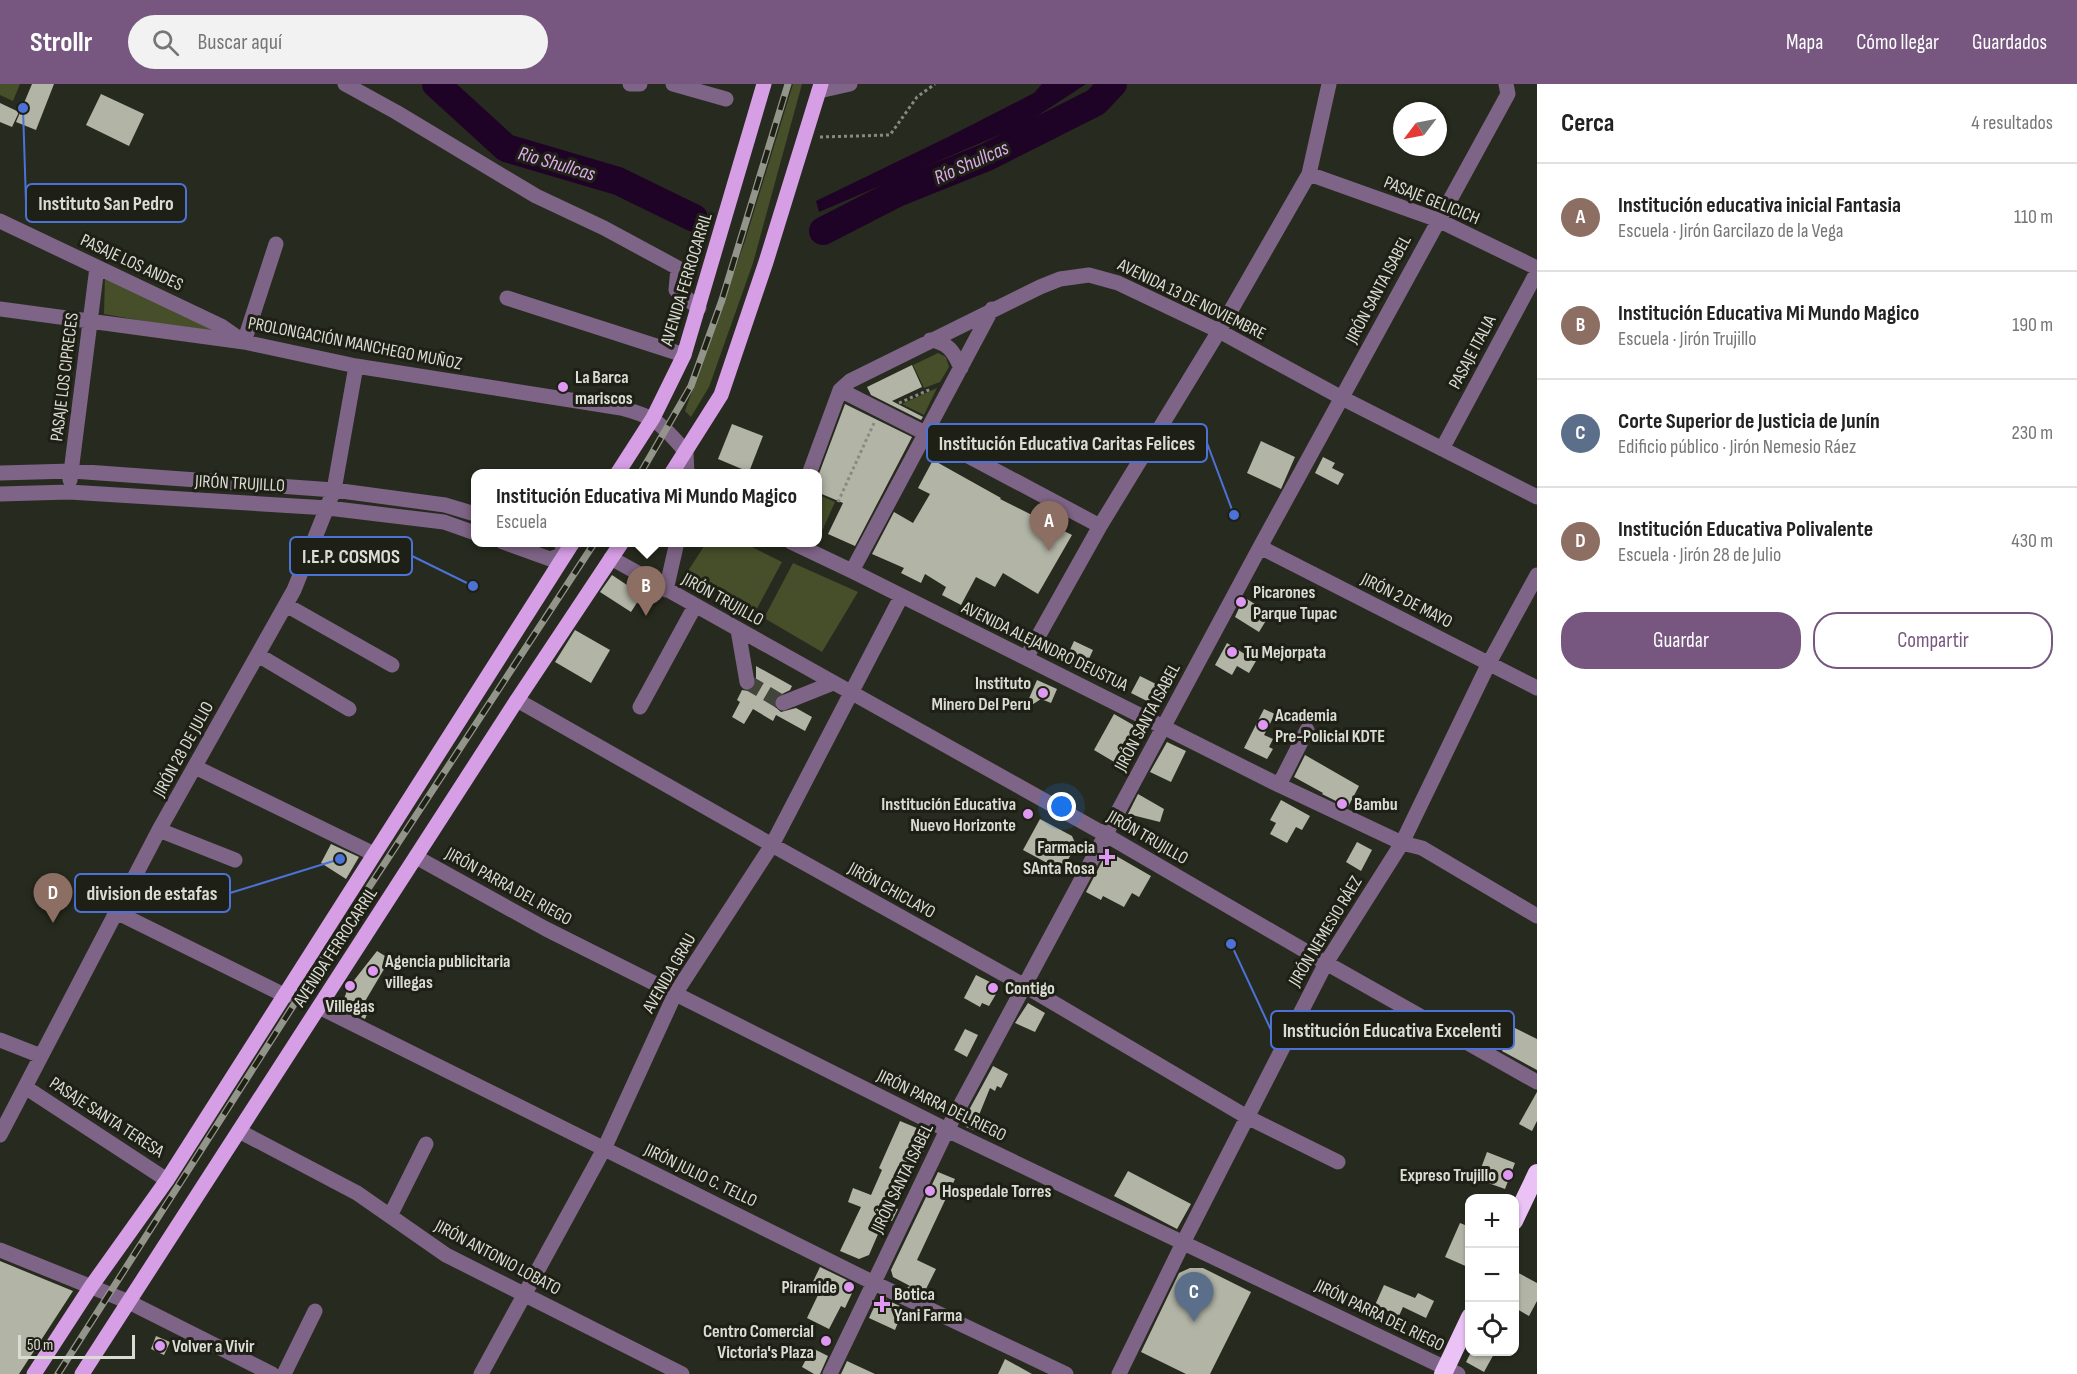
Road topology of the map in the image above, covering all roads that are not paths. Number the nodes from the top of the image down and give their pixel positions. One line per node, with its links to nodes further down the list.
1 (345, 84): 20 (street)
2 (630, 84): 3 (street)
3 (640, 84)
4 (673, 84): 9 (street)
5 (764, 84): 20 (main road, AVENIDA FERROCARRIL)
6 (850, 84): 10 (street)
7 (1329, 84): 12 (street)
8 (1506, 84): 13 (street, JIRÓN SANTA ISABEL)
9 (712, 89): 11 (street)
10 (818, 93): 35 (main road)
11 (726, 99)
12 (1309, 174): 13 (street, PASAJE GELICICH); 24 (street)
13 (1438, 220): 17 (street, PASAJE GELICICH); 31 (street, JIRÓN SANTA ISABEL)
14 (0, 221): 16 (street, PASAJE LOS ANDES)
15 (276, 244): 26 (street)
16 (97, 267): 23 (street, PASAJE LOS CIPRECES); 26 (street, PASAJE LOS ANDES)
17 (1537, 268)
18 (1537, 272): 34 (street, PASAJE ITALIA)
19 (507, 298): 27 (street)
20 (699, 308): 27 (main road, AVENIDA FERROCARRIL)
21 (0, 309): 23 (street, PROLONGACIÓN MANCHEGO MUÑOZ)
22 (992, 309): 24 (street, AVENIDA 13 DE NOVIEMBRE); 25 (street, AVENIDA 13 DE NOVIEMBRE); 29 (street)
23 (90, 323): 26 (street, PROLONGACIÓN MANCHEGO MUÑOZ); 40 (street, PASAJE LOS CIPRECES)
24 (1219, 331): 31 (street, AVENIDA 13 DE NOVIEMBRE); 48 (street)
25 (930, 340): 29 (street); 30 (street, AVENIDA 13 DE NOVIEMBRE)
26 (244, 342): 28 (street, PROLONGACIÓN MANCHEGO MUÑOZ)
27 (684, 356): 32 (main road, AVENIDA FERROCARRIL)
28 (356, 366): 32 (street, PROLONGACIÓN MANCHEGO MUÑOZ); 42 (street, JIRÓN 28 DE JULIO)
29 (958, 373): 33 (street)
30 (840, 390): 33 (street); 39 (street)
31 (1342, 398): 34 (street, AVENIDA 13 DE NOVIEMBRE); 55 (street, JIRÓN SANTA ISABEL)
32 (653, 418): 35 (street, PROLONGACIÓN MANCHEGO MUÑOZ); 36 (main road, AVENIDA FERROCARRIL)
33 (925, 433): 48 (street); 58 (street)
34 (1442, 449): 45 (street, AVENIDA 13 DE NOVIEMBRE)
35 (686, 452): 37 (main road); 38 (street)
36 (620, 469)
37 (674, 469)
38 (687, 469)
39 (811, 469)
40 (72, 471): 41 (street, JIRÓN TRUJILLO); 42 (street, JIRÓN TRUJILLO); 43 (street, PASAJE LOS CIPRECES)
41 (0, 473)
42 (334, 490): 46 (street, JIRÓN 28 DE JULIO); 47 (street, JIRÓN TRUJILLO)
43 (69, 492): 44 (street, JIRÓN TRUJILLO); 46 (street, JIRÓN TRUJILLO)
44 (0, 494)
45 (1537, 497)
46 (328, 508): 49 (street, JIRÓN TRUJILLO); 62 (street, JIRÓN 28 DE JULIO)
47 (471, 513)
48 (1100, 526): 66 (street)
49 (471, 532)
50 (512, 547): 57 (street)
51 (564, 547): 57 (main road, AVENIDA FERROCARRIL)
52 (619, 547): 56 (main road, AVENIDA FERROCARRIL)
53 (676, 547): 60 (street)
54 (800, 547): 58 (street, AVENIDA ALEJANDRO DEUSTUA)
55 (1260, 547): 67 (street, JIRÓN 2 DE MAYO); 77 (street, JIRÓN SANTA ISABEL)
56 (611, 558): 60 (street, JIRÓN TRUJILLO); 73 (main road, AVENIDA FERROCARRIL)
57 (552, 566): 85 (main road, AVENIDA FERROCARRIL)
58 (852, 571): 61 (street, AVENIDA ALEJANDRO DEUSTUA)
59 (1537, 575): 67 (street, JIRÓN NEMESIO RÁEZ)
60 (666, 590): 63 (street, JIRÓN TRUJILLO)
61 (902, 597): 66 (street, AVENIDA ALEJANDRO DEUSTUA); 72 (street, AVENIDA GRAU)
62 (286, 605): 65 (street, JIRÓN 28 DE JULIO); 68 (street)
63 (695, 606): 64 (street, JIRÓN TRUJILLO); 75 (street)
64 (738, 630): 69 (street); 70 (street, JIRÓN TRUJILLO)
65 (258, 655): 76 (street); 79 (street, JIRÓN 28 DE JULIO)
66 (1026, 658): 77 (street, AVENIDA ALEJANDRO DEUSTUA)
67 (1489, 663): 71 (street, JIRÓN 2 DE MAYO); 83 (street, JIRÓN NEMESIO RÁEZ)
68 (392, 665)
69 (747, 682)
70 (833, 683): 72 (street, JIRÓN TRUJILLO); 74 (street)
71 (1537, 688)
72 (851, 693): 82 (street, JIRÓN TRUJILLO); 84 (street, AVENIDA GRAU)
73 (517, 700): 84 (street, JIRÓN CHICLAYO); 86 (main road, AVENIDA FERROCARRIL)
74 (783, 703)
75 (640, 707)
76 (349, 709)
77 (1164, 727): 80 (street, AVENIDA ALEJANDRO DEUSTUA); 82 (street, JIRÓN SANTA ISABEL)
78 (1307, 730): 80 (street)
79 (195, 767): 81 (street, JIRÓN 28 DE JULIO); 85 (street)
80 (1279, 784): 83 (street, AVENIDA ALEJANDRO DEUSTUA)
81 (159, 830): 87 (street); 88 (street, JIRÓN 28 DE JULIO)
82 (1106, 835): 90 (street, JIRÓN TRUJILLO); 91 (street, JIRÓN SANTA ISABEL)
83 (1402, 843): 89 (street, AVENIDA ALEJANDRO DEUSTUA); 90 (street, JIRÓN NEMESIO RÁEZ)
84 (772, 845): 91 (street, JIRÓN CHICLAYO); 92 (street, AVENIDA GRAU)
85 (374, 854): 93 (main road, AVENIDA FERROCARRIL)
86 (416, 857): 92 (street, JIRÓN PARRA DEL RIEGO); 94 (main road, AVENIDA FERROCARRIL)
87 (235, 860)
88 (116, 912): 93 (street); 96 (street, JIRÓN 28 DE JULIO)
89 (1537, 916)
90 (1326, 963): 97 (street, JIRÓN TRUJILLO); 99 (street, JIRÓN NEMESIO RÁEZ)
91 (1025, 986): 99 (street, JIRÓN CHICLAYO); 100 (street, JIRÓN SANTA ISABEL)
92 (675, 994): 100 (street, JIRÓN PARRA DEL RIEGO); 104 (street, AVENIDA GRAU)
93 (286, 996): 107 (main road, AVENIDA FERROCARRIL)
94 (319, 1007): 101 (main road, AVENIDA FERROCARRIL); 104 (street, JIRÓN JULIO C. TELLO)
95 (0, 1040): 96 (street)
96 (41, 1056): 98 (street, JIRÓN 28 DE JULIO)
97 (1537, 1082)
98 (25, 1087): 102 (street, JIRÓN 28 DE JULIO); 107 (street, PASAJE SANTA TERESA)
99 (1247, 1118): 105 (street, JIRÓN CHICLAYO); 110 (street, JIRÓN NEMESIO RÁEZ)
100 (947, 1130): 110 (street, JIRÓN PARRA DEL RIEGO); 112 (street, JIRÓN SANTA ISABEL)
101 (239, 1131): 109 (street, JIRÓN ANTONIO LOBATO); 115 (main road, AVENIDA FERROCARRIL)
102 (0, 1135)
103 (426, 1144): 109 (street)
104 (604, 1149): 112 (street, JIRÓN JULIO C. TELLO); 114 (street, AVENIDA GRAU)
105 (1338, 1162)
106 (1537, 1173): 108 (highway)
107 (166, 1180): 113 (main road, AVENIDA FERROCARRIL)
108 (1519, 1212)
109 (390, 1216): 114 (street, JIRÓN ANTONIO LOBATO)
110 (1183, 1243): 119 (street, JIRÓN PARRA DEL RIEGO); 127 (street, JIRÓN NEMESIO RÁEZ)
111 (0, 1250): 113 (street)
112 (874, 1283): 125 (street, JIRÓN SANTA ISABEL); 126 (street, JIRÓN JULIO C. TELLO)
113 (90, 1288): 115 (street); 120 (main road, AVENIDA FERROCARRIL)
114 (524, 1295): 118 (street, JIRÓN ANTONIO LOBATO); 124 (street, AVENIDA GRAU)
115 (129, 1302): 121 (main road, AVENIDA FERROCARRIL); 122 (street)
116 (315, 1311): 123 (street)
117 (1465, 1330): 119 (highway)
118 (675, 1372)
119 (1449, 1372)
120 (34, 1374)
121 (82, 1374)
122 (272, 1374)
123 (284, 1374)
124 (481, 1374)
125 (830, 1374)
126 (1066, 1374)
127 (1119, 1374)

